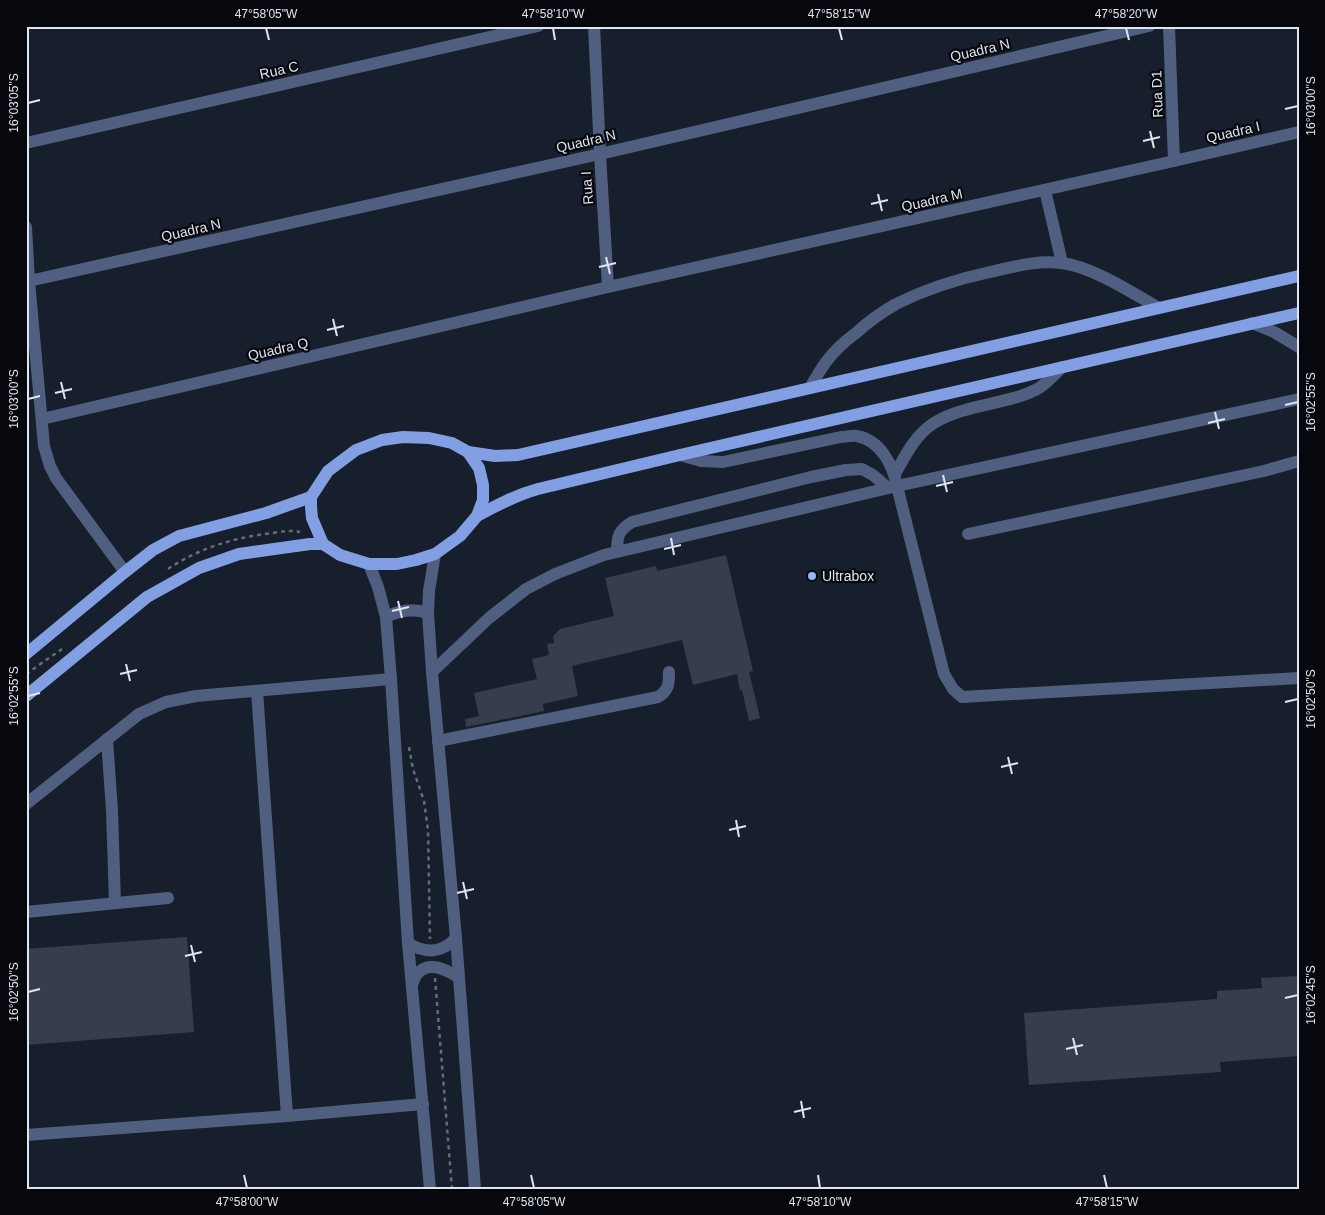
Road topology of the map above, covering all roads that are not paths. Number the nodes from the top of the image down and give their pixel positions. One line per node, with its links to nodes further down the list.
1 (538, 26): 6 (street, Rua C)
2 (594, 26): 7 (street, Rua I)
3 (1149, 26): 7 (street, Quadra N)
4 (1169, 26): 8 (street, Rua D1)
5 (1299, 132): 8 (street, Quadra I)
6 (26, 142)
7 (600, 154): 13 (street, Quadra N); 14 (street, Rua I)
8 (1174, 161): 9 (street, Quadra M)
9 (1046, 190): 11 (street); 14 (street, Quadra M)
10 (26, 227): 13 (street)
11 (1062, 262): 15 (street); 20 (street)
12 (1299, 276): 15 (main road)
13 (29, 281): 22 (street)
14 (608, 287): 22 (street, Quadra Q)
15 (1157, 307): 20 (main road)
16 (1299, 312): 17 (main road)
17 (1252, 323): 18 (street); 19 (main road)
18 (1299, 347)
19 (1062, 367): 24 (main road); 26 (street)
20 (810, 388): 23 (main road)
21 (1299, 399): 26 (street)
22 (42, 419): 34 (street)
23 (468, 452): 27 (main road); 28 (main road)
24 (680, 455): 26 (street); 28 (main road)
25 (1299, 462): 29 (street)
26 (893, 483): 31 (street); 31 (street); 40 (street)
27 (311, 497): 30 (main road); 34 (main road)
28 (477, 516): 32 (main road)
29 (968, 534)
30 (323, 544): 33 (main road); 43 (main road)
31 (617, 552): 38 (street)
32 (435, 554): 33 (main road); 35 (street)
33 (369, 564): 36 (street)
34 (125, 572): 37 (main road)
35 (428, 613): 36 (street); 38 (street)
36 (386, 616): 41 (street)
37 (26, 654)
38 (432, 672): 45 (street)
39 (669, 672): 45 (street)
40 (1299, 678)
41 (391, 679): 42 (street); 51 (street)
42 (257, 691): 44 (street); 55 (street)
43 (26, 696)
44 (107, 739): 46 (street); 48 (street)
45 (438, 741): 50 (street)
46 (26, 804)
47 (168, 898): 48 (street)
48 (115, 903): 49 (street)
49 (26, 912)
50 (456, 938): 51 (street); 52 (street)
51 (408, 943): 53 (street)
52 (458, 977): 53 (street); 58 (street)
53 (412, 984): 54 (street)
54 (423, 1104): 55 (street); 57 (street)
55 (287, 1116): 56 (street)
56 (26, 1135)
57 (430, 1189)
58 (474, 1189)

